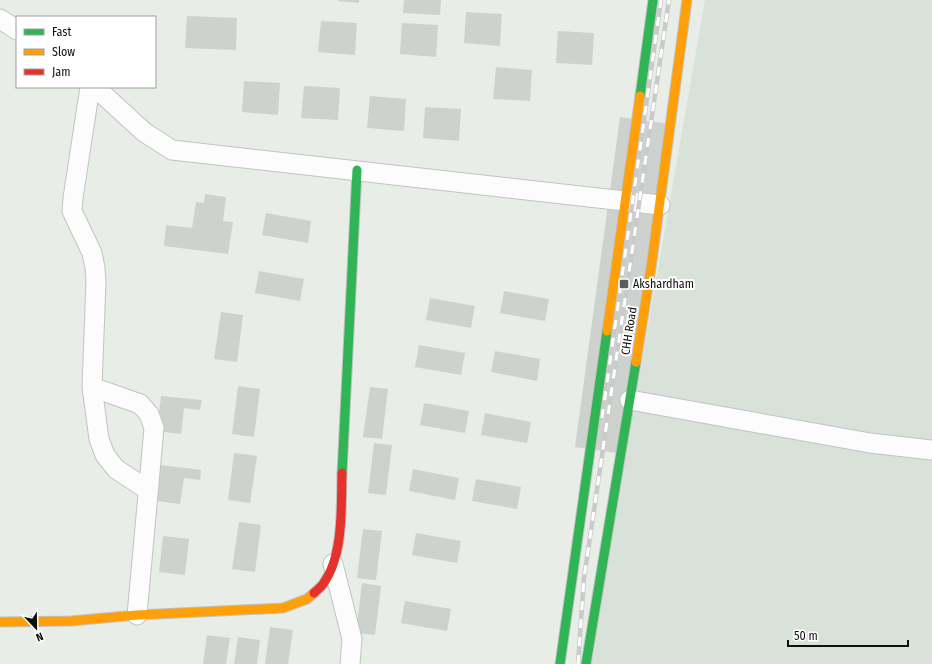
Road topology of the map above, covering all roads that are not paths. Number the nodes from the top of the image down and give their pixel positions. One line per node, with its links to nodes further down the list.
1 (653, 0): 8 (street, CHH Road)
2 (687, 0): 9 (street, CHH Road)
3 (0, 19): 4 (street)
4 (16, 29)
5 (90, 88): 10 (street)
6 (96, 88): 7 (street)
7 (357, 170): 8 (street); 14 (street)
8 (625, 201): 9 (street); 18 (street, CHH Road)
9 (660, 205): 11 (street, CHH Road)
10 (92, 387): 13 (street); 13 (street)
11 (630, 400): 12 (street); 19 (street, CHH Road)
12 (932, 450)
13 (148, 490): 15 (street)
14 (333, 564): 15 (street); 17 (street)
15 (137, 615): 16 (street)
16 (0, 622)
17 (350, 664)
18 (560, 664)
19 (586, 664)

